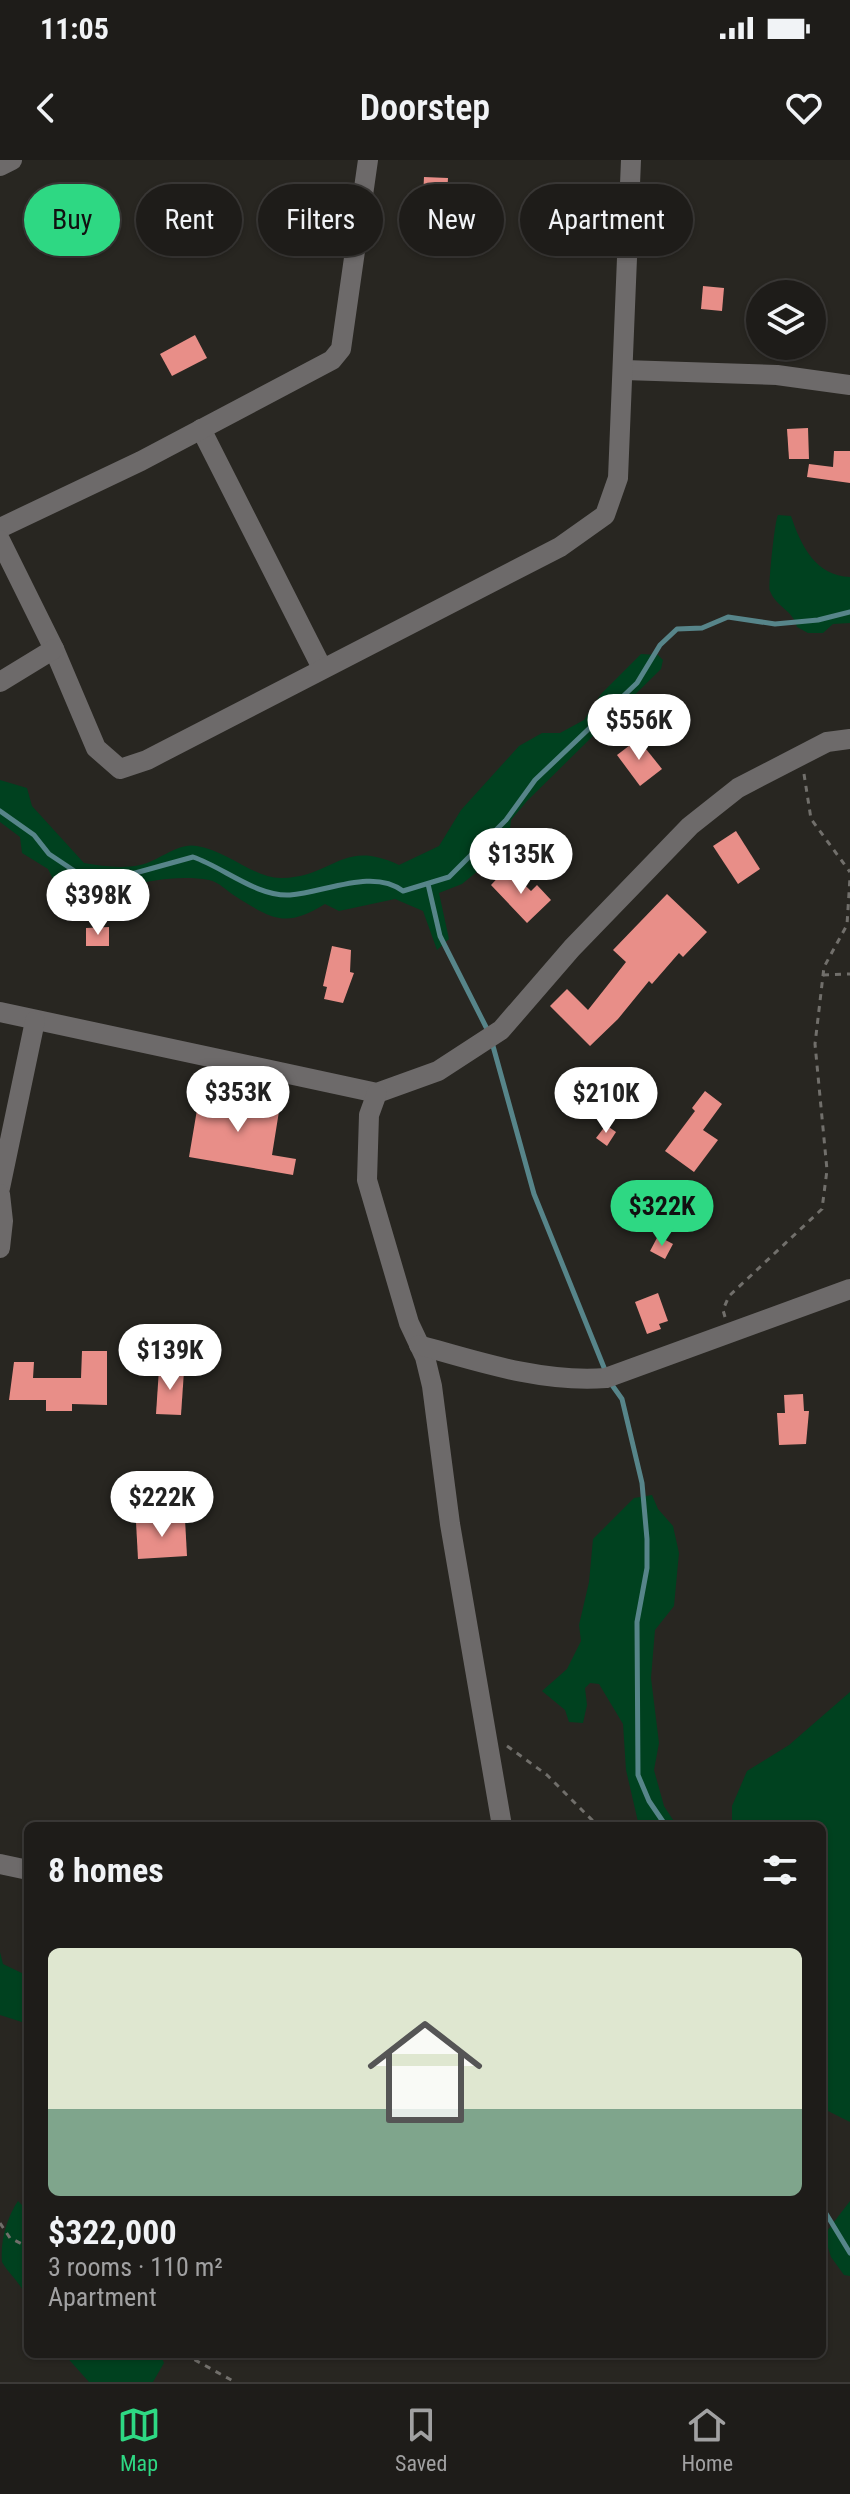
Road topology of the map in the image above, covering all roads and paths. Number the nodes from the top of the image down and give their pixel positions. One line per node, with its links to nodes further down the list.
1 (12, 160): 4 (street)
2 (368, 160): 7 (street)
3 (631, 160): 5 (street)
4 (0, 166)
5 (624, 370): 6 (street); 11 (street)
6 (850, 385)
7 (201, 429): 8 (street); 11 (street)
8 (0, 528)
9 (0, 540): 10 (street)
10 (54, 649): 11 (street); 12 (street)
11 (322, 668)
12 (0, 682)
13 (850, 739): 14 (street)
14 (795, 759): 15 (path); 20 (street)
15 (850, 875): 17 (path)
16 (850, 974): 17 (path)
17 (823, 975): 25 (path)
18 (0, 1012): 19 (street)
19 (35, 1021): 20 (street); 21 (street)
20 (377, 1093): 26 (street)
21 (0, 1188)
22 (0, 1196): 23 (street)
23 (0, 1248)
24 (850, 1289): 25 (street)
25 (729, 1332): 26 (street)
26 (419, 1345): 27 (street)
27 (484, 1730): 28 (street); 29 (path)
28 (501, 1822)
29 (594, 1822)
30 (0, 1864): 31 (street)
31 (24, 1869)
32 (0, 2223): 33 (path)
33 (24, 2245)
34 (191, 2358): 35 (path)
35 (235, 2382)

